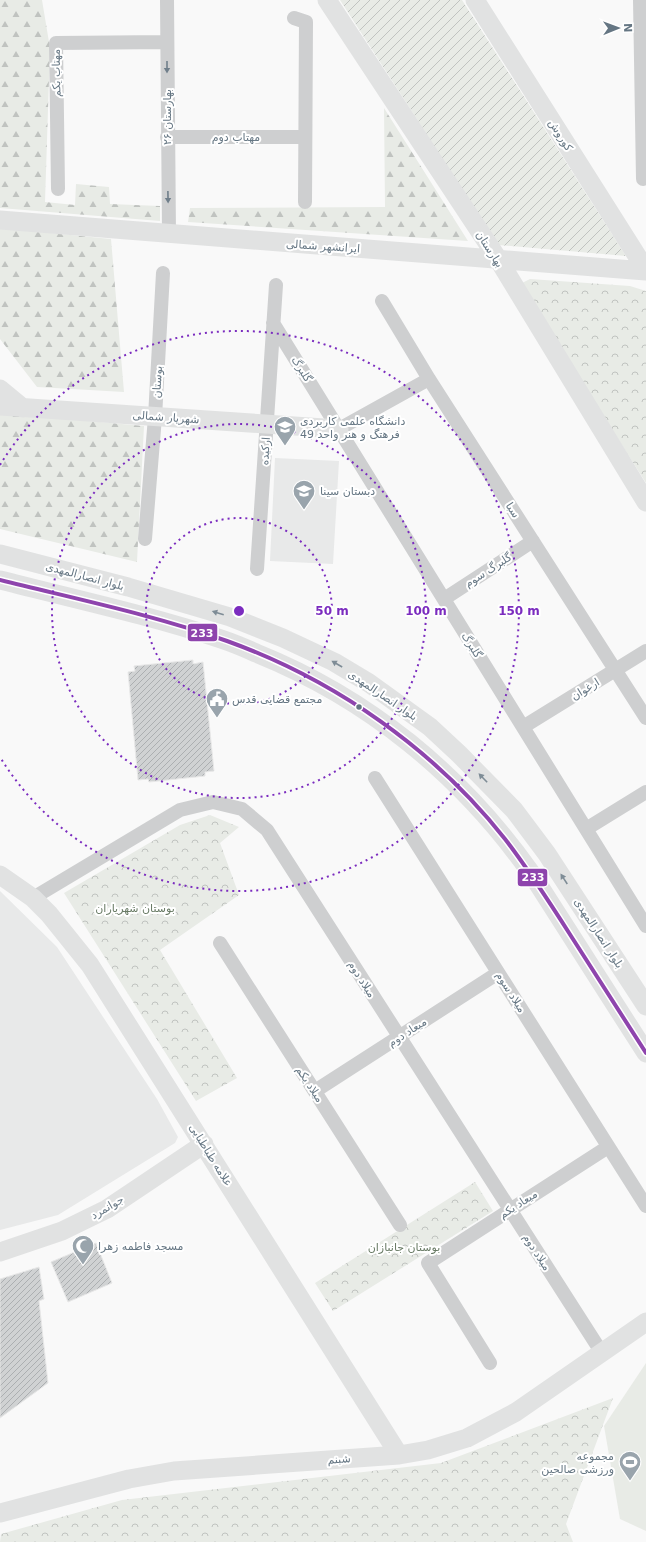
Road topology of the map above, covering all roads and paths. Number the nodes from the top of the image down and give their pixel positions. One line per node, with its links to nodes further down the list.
1 (167, 0): 6 (street, بهارستان ۲۶)
2 (327, 0): 14 (street, بهارستان)
3 (475, 0): 15 (street, کوروش)
4 (640, 0): 9 (street)
5 (294, 18): 8 (street)
6 (167, 42): 7 (street, بهارستان ۲۶, one-way to 7); 10 (street, مهتاب یکم)
7 (167, 137): 8 (street, مهتاب دوم); 13 (street, بهارستان ۲۶, one-way to 13)
8 (305, 138): 11 (street)
9 (643, 179)
10 (58, 189)
11 (305, 202)
12 (0, 220): 13 (street, ایرانشهر شمالی)
13 (169, 234): 14 (street, ایرانشهر شمالی)
14 (498, 259): 15 (street, ایرانشهر شمالی); 27 (street, بهارستان)
15 (646, 270)
16 (163, 273): 24 (street, بوستان)
17 (276, 285): 19 (street, ارکیده)
18 (382, 301): 20 (street, سبا)
19 (273, 323): 25 (street, ارکیده); 26 (street, گلبرگ)
20 (429, 379): 26 (street); 29 (street, سبا)
21 (0, 389): 23 (street)
22 (0, 406): 23 (street, شهریار شمالی)
23 (23, 408): 24 (street, شهریار شمالی)
24 (155, 417): 25 (street, شهریار شمالی); 28 (street, بوستان)
25 (266, 424): 26 (street, شهریار شمالی); 31 (street, ارکیده)
26 (339, 429): 33 (street, گلبرگ)
27 (646, 502)
28 (145, 539)
29 (533, 541): 33 (street, گلبرگ سوم); 35 (street, سبا)
30 (0, 554): 46 (street, بلوار انصارالمهدی, one-way to 30)
31 (257, 569)
32 (0, 580): 48 (street, بلوار انصارالمهدی)
33 (444, 599): 37 (street, گلبرگ)
34 (646, 651): 35 (street, ارغوان)
35 (615, 670): 36 (street, سبا); 37 (street, ارغوان)
36 (646, 718)
37 (523, 727): 40 (street, گلبرگ)
38 (375, 778): 45 (street, میلاد سوم)
39 (646, 792): 40 (street)
40 (586, 829): 43 (street, گلبرگ)
41 (0, 875): 42 (street, علامه طباطبایی)
42 (33, 898): 47 (street, میلاد دوم); 50 (street, علامه طباطبایی)
43 (646, 926)
44 (220, 943): 49 (street, میلاد یکم)
45 (498, 972): 47 (street, میعاد دوم); 51 (street, میلاد سوم)
46 (646, 1006)
47 (399, 1037): 49 (street, میعاد دوم); 53 (street, میلاد دوم)
48 (646, 1053)
49 (315, 1091): 54 (street, میلاد یکم)
50 (204, 1144): 55 (street, جوانمرد); 59 (street, علامه طباطبایی)
51 (608, 1146): 52 (street, میلاد سوم); 53 (street, میعاد یکم)
52 (646, 1206)
53 (509, 1210): 57 (street, میلاد دوم); 58 (street, میعاد یکم)
54 (400, 1225)
55 (0, 1252)
56 (646, 1322): 57 (street, شبنم)
57 (602, 1353): 59 (street, شبنم)
58 (490, 1364)
59 (399, 1455): 60 (street, شبنم)
60 (0, 1513)

